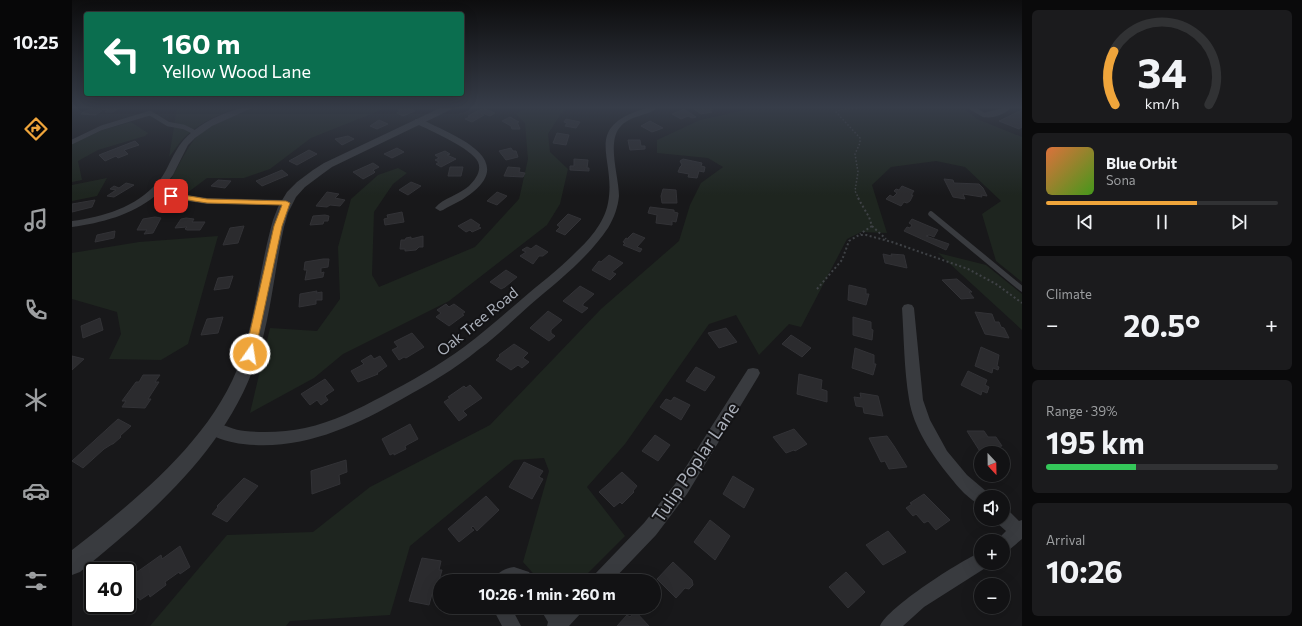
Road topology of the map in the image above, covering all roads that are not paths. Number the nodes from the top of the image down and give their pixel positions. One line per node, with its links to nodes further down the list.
1 (82, 137): 6 (lane)
2 (191, 137): 7 (street)
3 (385, 137): 8 (street)
4 (449, 137): 9 (street)
5 (611, 137): 15 (street, Oak Tree Road)
6 (72, 142)
7 (153, 193): 8 (street); 11 (street)
8 (286, 203): 15 (street)
9 (440, 208)
10 (931, 214): 12 (lane)
11 (72, 224)
12 (1022, 289)
13 (908, 308): 16 (street)
14 (753, 373): 22 (street, Tulip Poplar Lane)
15 (212, 429): 20 (street)
16 (974, 491)
17 (1010, 522): 18 (street)
18 (1020, 529): 19 (street)
19 (1010, 538)
20 (72, 564)
21 (974, 565): 28 (street)
22 (607, 574)
23 (505, 614): 27 (street)
24 (552, 614): 26 (street)
25 (567, 614): 26 (street)
26 (558, 624)
27 (512, 626)
28 (889, 626)

